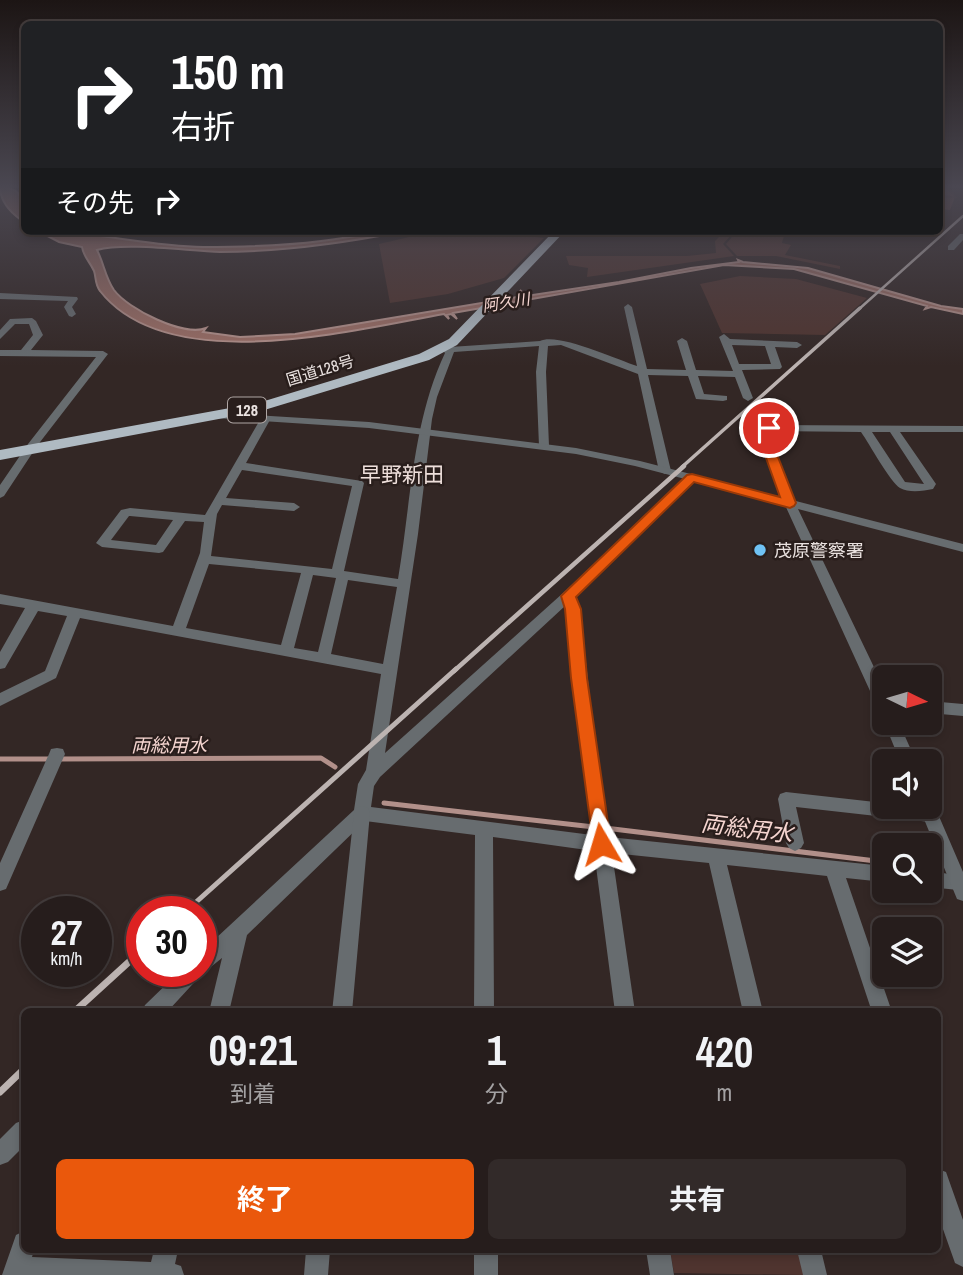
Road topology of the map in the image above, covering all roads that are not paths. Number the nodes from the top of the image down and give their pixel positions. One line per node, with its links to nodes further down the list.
1 (545, 246): 10 (highway, 国道128号 / 128)
2 (0, 296): 4 (street)
3 (628, 307): 14 (street)
4 (72, 314)
5 (0, 336): 12 (street)
6 (544, 341): 10 (street); 14 (street); 24 (street)
7 (682, 341): 15 (street)
8 (769, 344): 9 (street); 13 (street); 13 (street)
9 (797, 345)
10 (446, 349): 18 (highway, 国道128号 / 128); 23 (street)
11 (0, 353): 12 (street)
12 (24, 353): 25 (street)
13 (737, 371): 15 (street); 17 (street)
14 (643, 372): 15 (street); 28 (street)
15 (691, 373): 16 (street)
16 (723, 398)
17 (748, 398)
18 (219, 416): 19 (street); 25 (highway, 国道128号 / 128)
19 (266, 418): 23 (street); 27 (street)
20 (865, 429): 21 (street); 21 (street); 32 (street)
21 (893, 429): 22 (street)
22 (963, 429)
23 (423, 431): 24 (street); 40 (street)
24 (544, 446): 28 (street)
25 (31, 448): 26 (highway, 国道128号 / 128); 30 (street)
26 (0, 455)
27 (240, 466): 31 (street); 39 (street)
28 (665, 471): 29 (street)
29 (692, 478): 32 (street); 41 (street)
30 (0, 494)
31 (218, 501): 33 (street); 35 (street)
32 (790, 503): 36 (street); 50 (street)
33 (294, 507)
34 (181, 517): 34 (street); 35 (street)
35 (209, 519): 37 (street)
36 (963, 548)
37 (204, 559): 38 (street); 45 (street)
38 (308, 570): 39 (street); 46 (street)
39 (340, 574): 40 (street); 47 (street)
40 (403, 584): 49 (street)
41 (568, 596): 55 (street); 61 (street)
42 (0, 599): 43 (street)
43 (34, 605): 44 (street); 48 (street)
44 (75, 613): 45 (street); 51 (street)
45 (178, 632): 46 (street)
46 (286, 653): 47 (street)
47 (323, 659): 49 (street)
48 (0, 664)
49 (388, 670): 55 (street)
50 (872, 678)
51 (0, 700)
52 (942, 709): 53 (street)
53 (963, 710)
54 (56, 758): 66 (street)
55 (374, 772): 57 (street)
56 (872, 806): 60 (street)
57 (362, 813): 59 (street); 68 (street); 73 (street)
58 (932, 819): 67 (street)
59 (484, 828): 61 (street); 74 (street)
60 (795, 843)
61 (601, 844): 62 (street); 75 (street)
62 (716, 856): 63 (street); 76 (street)
63 (834, 869): 64 (street); 77 (street)
64 (872, 873)
65 (942, 882): 67 (street)
66 (0, 883)
67 (961, 887)
68 (238, 930): 69 (street); 72 (street)
69 (217, 950)
70 (178, 987): 71 (street)
71 (156, 1008)
72 (220, 1008)
73 (342, 1008)
74 (484, 1008)
75 (624, 1008)
76 (751, 1008)
77 (881, 1008)
78 (21, 1134): 79 (street)
79 (0, 1154)
80 (941, 1189): 87 (street)
81 (21, 1253): 88 (street)
82 (165, 1253): 89 (street)
83 (318, 1253): 91 (street)
84 (485, 1253): 92 (street)
85 (658, 1253): 93 (street)
86 (810, 1253): 94 (street)
87 (963, 1255)
88 (15, 1272): 89 (street)
89 (160, 1275): 90 (street)
90 (172, 1275)
91 (316, 1275)
92 (486, 1275)
93 (662, 1275)
94 (815, 1275)

